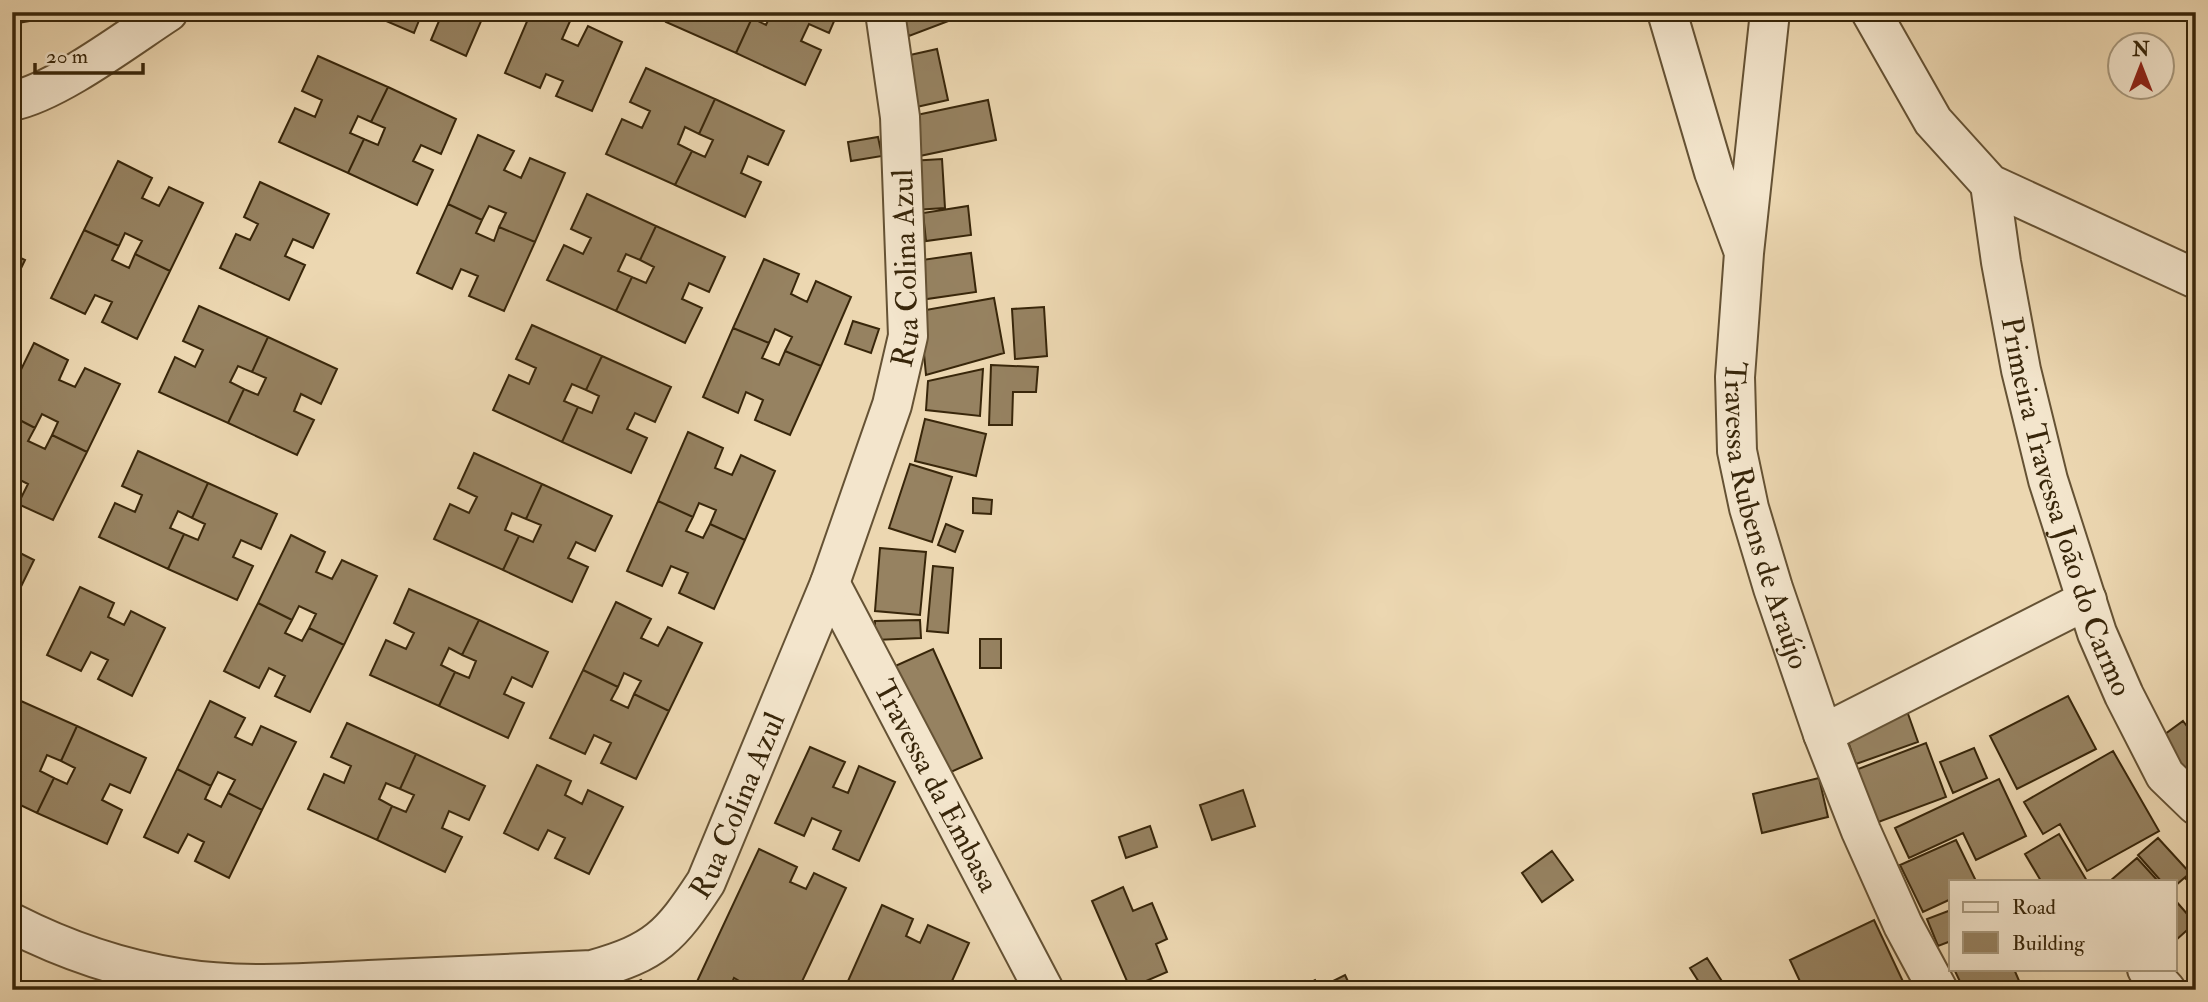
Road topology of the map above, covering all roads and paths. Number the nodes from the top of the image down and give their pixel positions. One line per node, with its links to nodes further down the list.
1 (168, 12): 6 (street)
2 (886, 12): 10 (street, Rua Colina Azul)
3 (1667, 12): 8 (street)
4 (1770, 12): 8 (street, Travessa Rubens de Araújo)
5 (1871, 12): 7 (street)
6 (12, 101)
7 (1990, 184): 9 (street); 11 (street, Primeira Travessa João do Carmo)
8 (1744, 253): 12 (street, Travessa Rubens de Araújo)
9 (2196, 279)
10 (830, 583): 14 (street, Rua Colina Azul); 16 (street, Travessa da Embasa)
11 (2087, 600): 12 (street); 13 (street, Primeira Travessa João do Carmo)
12 (1823, 734): 17 (street, Travessa Rubens de Araújo)
13 (2196, 805)
14 (12, 923)
15 (2148, 970): 18 (street)
16 (1044, 990)
17 (1938, 990)
18 (2166, 990)

